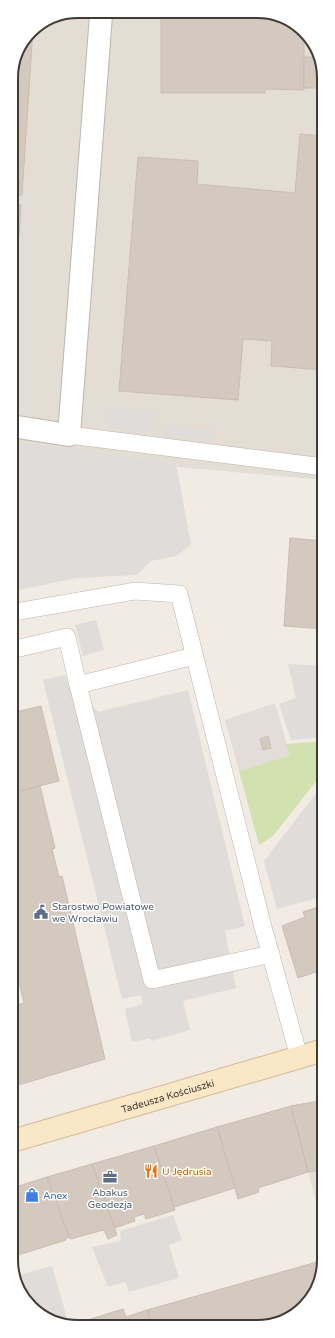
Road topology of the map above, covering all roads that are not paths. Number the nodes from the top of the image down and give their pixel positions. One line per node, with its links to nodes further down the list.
1 (101, 18): 3 (street)
2 (18, 427): 3 (street)
3 (69, 435): 4 (lane)
4 (317, 465)
5 (21, 611): 7 (lane)
6 (18, 648): 8 (lane)
7 (194, 656): 8 (lane); 9 (lane)
8 (78, 685): 9 (lane)
9 (271, 954): 11 (lane)
10 (317, 1052): 11 (street, Tadeusza Kościuszki)
11 (299, 1057): 12 (street, Tadeusza Kościuszki)
12 (18, 1139)

